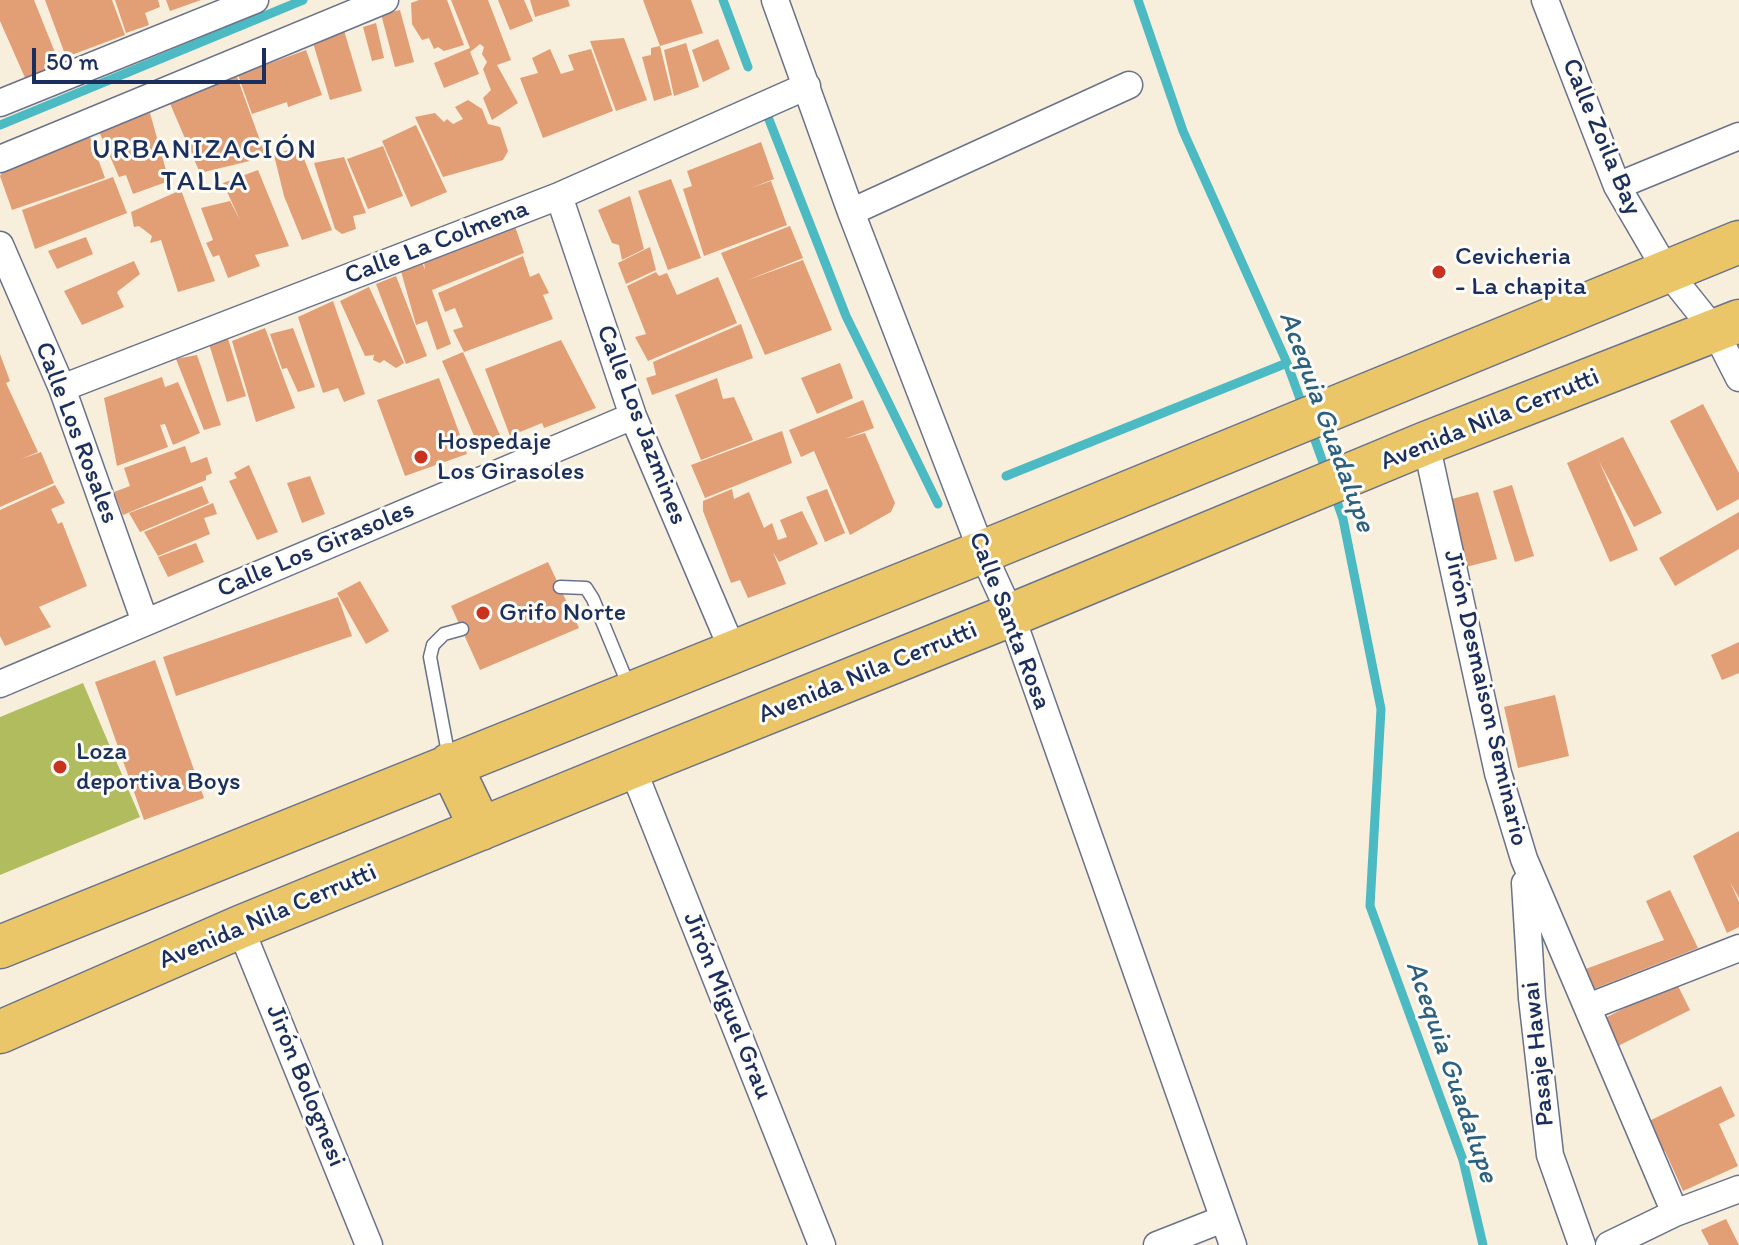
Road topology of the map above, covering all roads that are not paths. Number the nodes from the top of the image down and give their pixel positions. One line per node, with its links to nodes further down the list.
1 (255, 0): 7 (street)
2 (775, 0): 6 (street, Calle Santa Rosa)
3 (1545, 0): 10 (street, Calle Zoila Bay)
4 (381, 1): 9 (street)
5 (1129, 85): 12 (street)
6 (807, 86): 11 (street, Calle La Colmena); 12 (street, Calle Santa Rosa)
7 (0, 103)
8 (1739, 136): 10 (street)
9 (0, 159)
10 (1617, 186): 15 (street, Calle Zoila Bay)
11 (559, 196): 18 (street, Calle La Colmena); 19 (street, Calle Los Jazmines)
12 (851, 212): 21 (street, Calle Santa Rosa)
13 (1739, 242): 15 (highway)
14 (0, 245): 18 (street, Calle Los Rosales)
15 (1666, 270): 16 (street, Calle Zoila Bay); 21 (highway)
16 (1727, 326): 17 (street, Calle Zoila Bay); 20 (highway, Avenida Nila Cerrutti)
17 (1739, 378)
18 (62, 388): 24 (street, Calle Los Rosales)
19 (633, 416): 24 (street, Calle Los Girasoles); 26 (street, Calle Los Jazmines)
20 (1426, 443): 23 (highway, Avenida Nila Cerrutti); 32 (street, Jirón Desmaison Seminario)
21 (982, 552): 23 (street, Calle Santa Rosa); 26 (highway)
22 (560, 587): 28 (lane)
23 (1011, 615): 30 (highway, Avenida Nila Cerrutti); 40 (street, Calle Santa Rosa)
24 (145, 622): 27 (street, Calle Los Girasoles)
25 (462, 629): 29 (lane)
26 (733, 651): 28 (highway)
27 (0, 684)
28 (631, 692): 29 (highway)
29 (450, 764): 31 (highway); 34 (highway)
30 (632, 767): 31 (highway, Avenida Nila Cerrutti); 42 (street, Jirón Miguel Grau)
31 (481, 829): 33 (highway, Avenida Nila Cerrutti)
32 (1524, 859): 36 (street, Jirón Desmaison Seminario); 45 (street, Pasaje Hawai)
33 (240, 927): 37 (highway, Avenida Nila Cerrutti); 41 (street, Jirón Bolognesi)
34 (0, 947)
35 (1739, 948): 36 (street)
36 (1588, 1007): 39 (street, Jirón Desmaison Seminario)
37 (0, 1032)
38 (1739, 1189): 39 (street)
39 (1675, 1213): 46 (street)
40 (1223, 1219): 43 (street); 44 (street, Calle Santa Rosa)
41 (369, 1245)
42 (822, 1245)
43 (1157, 1245)
44 (1233, 1245)
45 (1582, 1245)
46 (1609, 1245)

